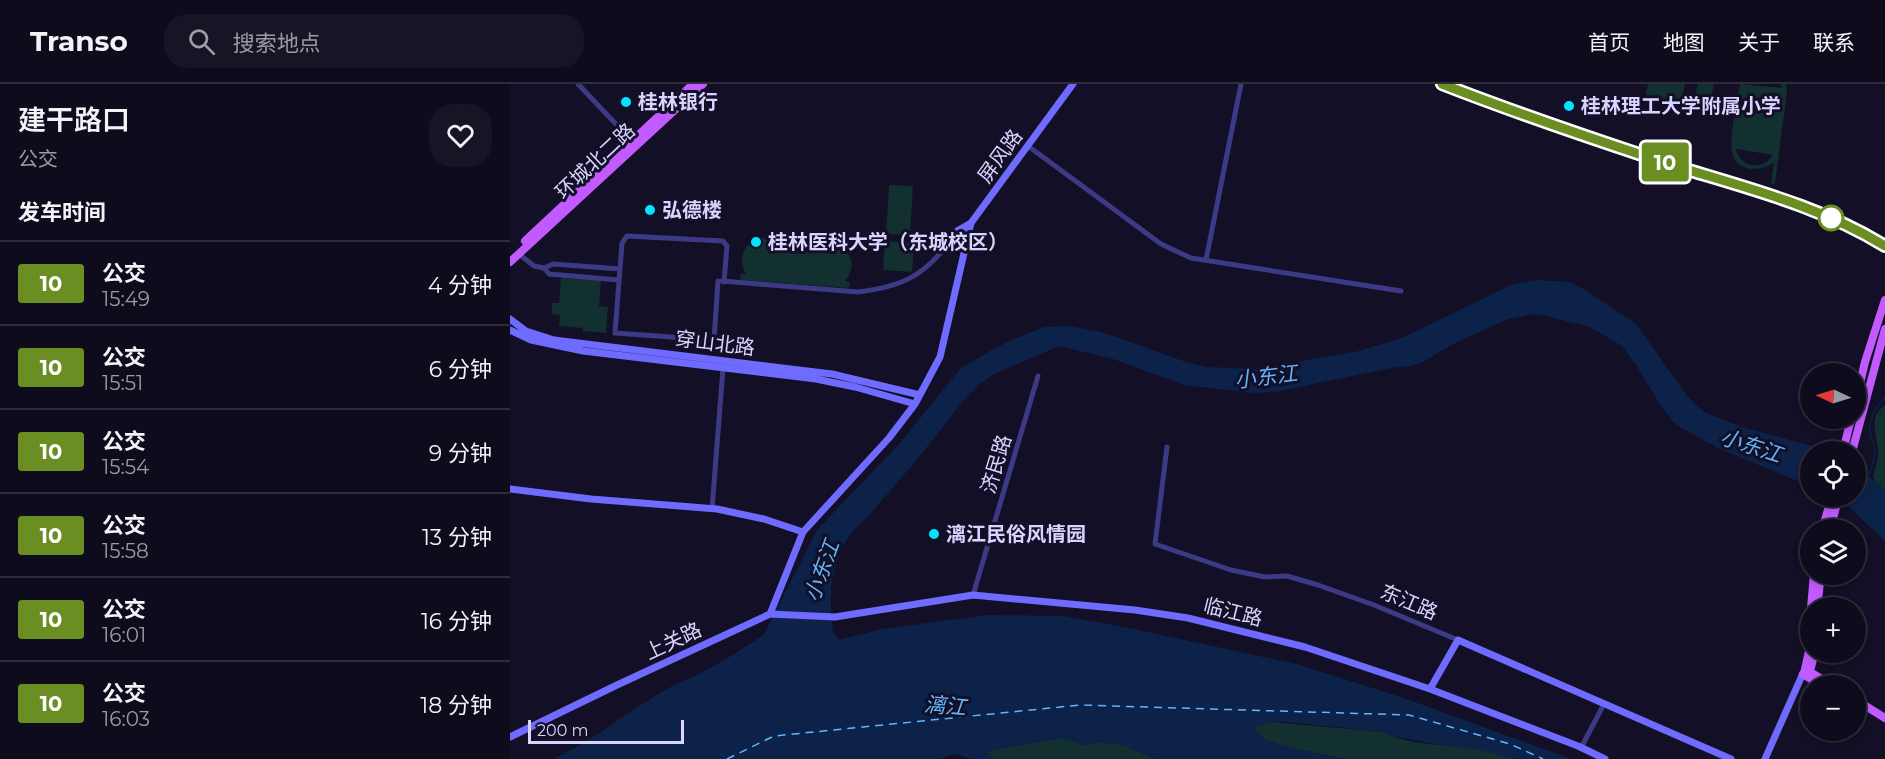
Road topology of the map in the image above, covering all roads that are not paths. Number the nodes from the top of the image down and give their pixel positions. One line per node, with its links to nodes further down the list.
1 (578, 84): 7 (street)
2 (693, 84): 7 (main road, 环城北二路)
3 (703, 84): 12 (main road, 环城北二路)
4 (1073, 84): 8 (street, 屏风路)
5 (1241, 84): 14 (street)
6 (1442, 84): 11 (street)
7 (631, 140): 13 (main road, 环城北二路)
8 (1028, 146): 9 (street, 屏风路); 14 (street)
9 (971, 223): 10 (street, 屏风路); 28 (street)
10 (948, 243): 19 (street)
11 (1885, 246)
12 (519, 254): 15 (main road, 环城北二路); 16 (street)
13 (510, 255)
14 (1206, 260): 20 (street)
15 (510, 262)
16 (544, 268): 17 (street); 18 (street)
17 (620, 269): 18 (street); 19 (street)
18 (619, 280): 19 (street)
19 (719, 281)
20 (1401, 291)
21 (1885, 300): 25 (main road)
22 (510, 319): 28 (street, 穿山北路)
23 (1885, 329): 30 (main road)
24 (510, 330): 26 (street, 穿山北路)
25 (1865, 363)
26 (723, 368): 29 (street, 穿山北路); 33 (street)
27 (1038, 376): 35 (street, 济民路)
28 (920, 396): 29 (street)
29 (915, 404): 34 (street)
30 (1855, 441)
31 (1167, 447): 37 (street, 东江路)
32 (510, 489): 33 (street)
33 (712, 509): 34 (street)
34 (803, 532): 36 (street)
35 (973, 595): 36 (street, 临江路); 43 (street, 临江路)
36 (770, 614): 49 (street, 上关路)
37 (1458, 640): 43 (street); 44 (street, 东江路)
38 (1807, 663): 40 (main road)
39 (1810, 663): 40 (main road)
40 (1806, 673): 41 (main road); 42 (main road); 53 (street)
41 (1808, 675)
42 (1810, 675)
43 (1430, 689): 50 (street, 临江路)
44 (1604, 704): 50 (street); 52 (street, 东江路)
45 (1866, 706): 47 (main road)
46 (1866, 712): 48 (main road)
47 (1885, 718)
48 (1885, 724)
49 (510, 737)
50 (1581, 748): 51 (street, 临江路)
51 (1605, 759)
52 (1731, 759)
53 (1767, 759)

